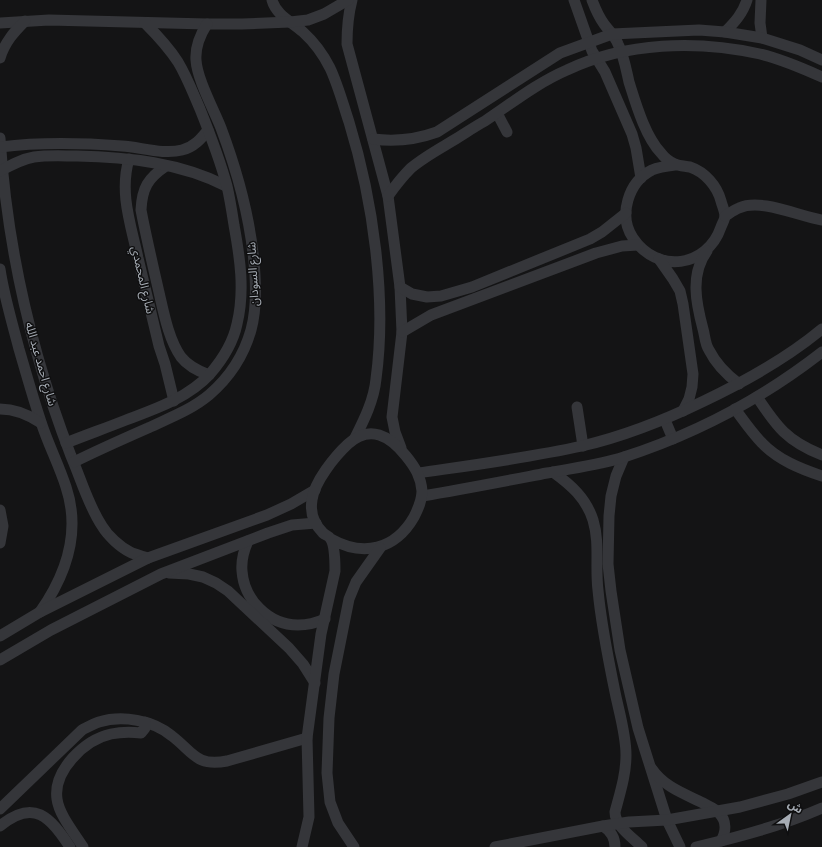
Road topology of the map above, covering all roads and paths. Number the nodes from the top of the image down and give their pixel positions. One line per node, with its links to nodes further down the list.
1 (272, 0): 9 (street)
2 (348, 0): 9 (street)
3 (352, 0): 25 (street)
4 (574, 0): 16 (street)
5 (592, 0): 14 (street)
6 (747, 0): 13 (street)
7 (761, 0): 15 (street)
8 (25, 21): 10 (street); 11 (street); 18 (street)
9 (290, 22): 12 (street); 58 (street)
10 (0, 23)
11 (145, 23): 12 (street); 23 (street, شارع السودان)
12 (207, 24): 65 (street, شارع السودان)
13 (725, 32): 14 (street); 15 (street)
14 (612, 34): 16 (street); 17 (street)
15 (762, 38): 20 (street)
16 (588, 42): 19 (street); 25 (street)
17 (622, 51): 19 (street); 21 (street); 28 (street)
18 (0, 58)
19 (597, 59): 22 (street); 31 (street)
20 (822, 60)
21 (822, 77)
22 (496, 113): 24 (street); 33 (street)
23 (208, 130): 26 (street); 32 (street, شارع السودان)
24 (507, 132)
25 (373, 140): 33 (street)
26 (0, 144): 30 (street, شارع احمد عبد الله)
27 (129, 159): 29 (street); 30 (street); 51 (street, شارع المحمدي)
28 (675, 165): 31 (street); 35 (street)
29 (166, 166): 32 (street); 48 (street, شارع المحمدي)
30 (1, 170): 60 (street, شارع احمد عبد الله)
31 (641, 178): 34 (street)
32 (226, 186): 48 (street, شارع السودان)
33 (388, 196): 42 (street)
34 (626, 213): 37 (street); 42 (street)
35 (725, 216): 36 (street); 38 (street)
36 (822, 220)
37 (638, 245): 39 (street); 45 (street)
38 (710, 247): 39 (street); 49 (street)
39 (658, 259): 55 (street)
40 (0, 269): 41 (street, شارع احمد عبد الله)
41 (3, 285): 43 (street); 57 (street, شارع احمد عبد الله)
42 (400, 287): 45 (street)
43 (0, 304)
44 (822, 329): 46 (street)
45 (402, 332): 62 (street)
46 (806, 342): 47 (street); 49 (street)
47 (819, 355): 50 (street)
48 (208, 375): 51 (street, شارع السودان)
49 (739, 384): 55 (street)
50 (757, 397): 53 (street); 63 (street)
51 (174, 401): 60 (street, شارع السودان)
52 (577, 407): 61 (street)
53 (735, 409): 59 (street); 68 (street)
54 (1, 410): 57 (street)
55 (683, 411): 56 (street)
56 (665, 420): 59 (street); 61 (street)
57 (41, 423): 79 (street, شارع احمد عبد الله)
58 (355, 438): 62 (street); 69 (street)
59 (673, 439): 64 (street)
60 (66, 443): 65 (street, شارع احمد عبد الله)
61 (583, 446): 67 (street)
62 (402, 450): 67 (street)
63 (822, 455)
64 (624, 457): 66 (street); 86 (street)
65 (74, 462): 77 (street, شارع احمد عبد الله)
66 (553, 472): 70 (street); 92 (street)
67 (418, 473): 70 (street)
68 (822, 476)
69 (315, 490): 72 (street); 77 (street)
70 (422, 496): 76 (street)
71 (0, 510): 75 (street)
72 (316, 523): 73 (street); 74 (street)
73 (331, 539): 76 (street); 80 (street)
74 (248, 541): 78 (street); 80 (street)
75 (0, 543)
76 (380, 548): 100 (street)
77 (148, 558): 79 (street)
78 (161, 574): 82 (street); 83 (street)
79 (40, 612): 81 (street)
80 (324, 620): 83 (street)
81 (0, 636)
82 (0, 660)
83 (314, 683): 85 (street)
84 (145, 722): 85 (street); 89 (street); 98 (street)
85 (307, 738): 99 (street)
86 (648, 761): 90 (street); 91 (street)
87 (822, 782): 90 (street)
88 (822, 808): 95 (street)
89 (0, 809)
90 (718, 811): 91 (street); 95 (street)
91 (666, 820): 92 (street); 104 (street)
92 (618, 824): 94 (street); 103 (street)
93 (0, 826): 97 (street)
94 (602, 826): 101 (street); 102 (street)
95 (722, 844): 96 (street)
96 (706, 846): 105 (street)
97 (70, 847)
98 (83, 847)
99 (302, 847)
100 (354, 847)
101 (495, 847)
102 (615, 847)
103 (642, 847)
104 (680, 847)
105 (696, 847)

